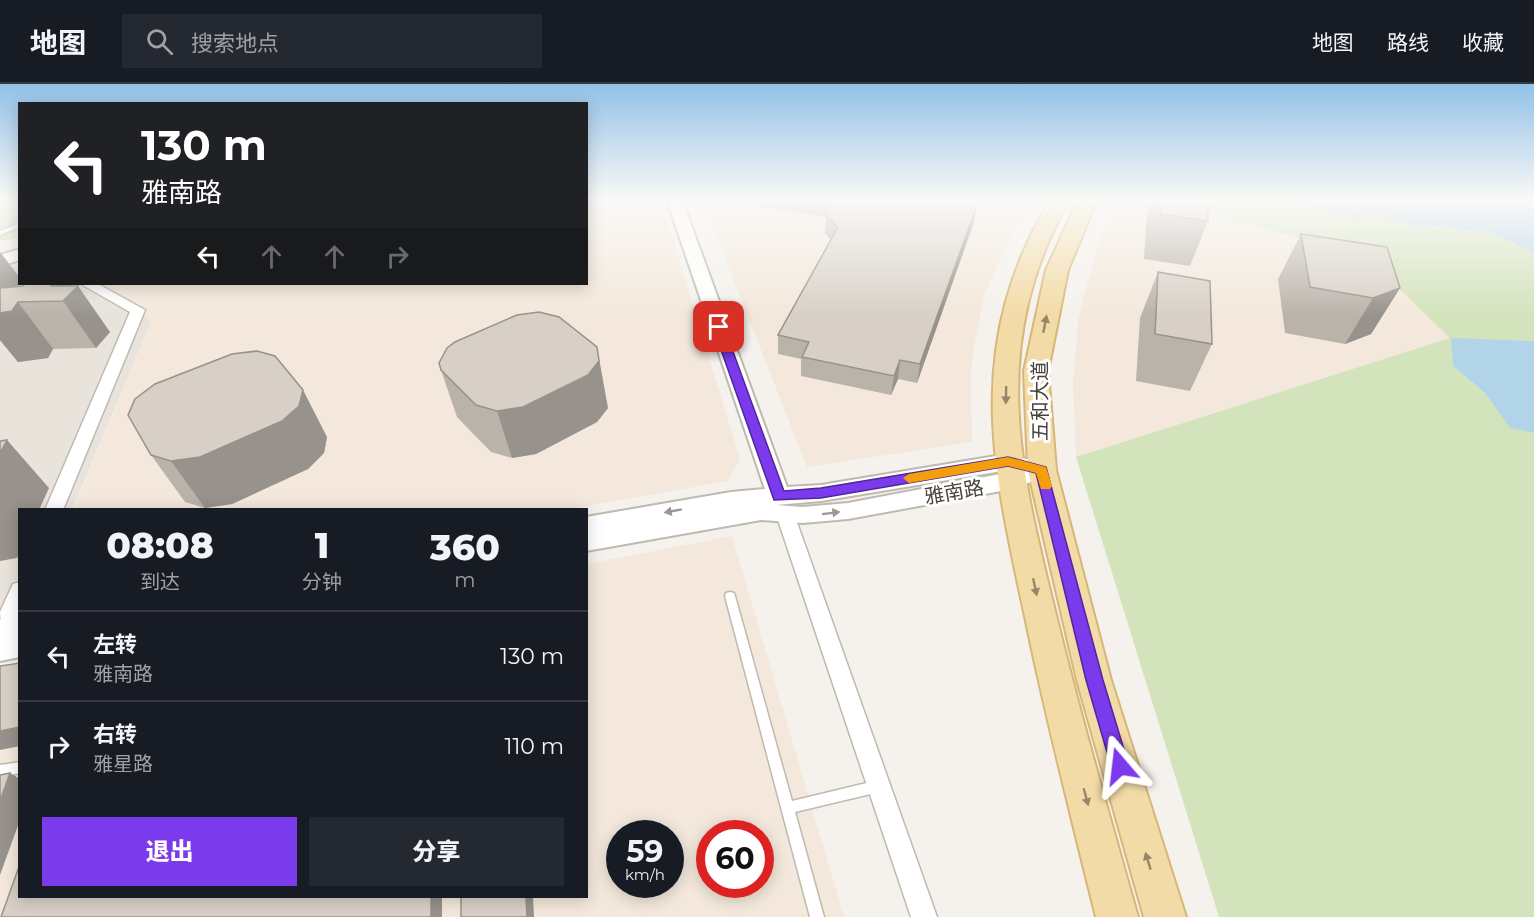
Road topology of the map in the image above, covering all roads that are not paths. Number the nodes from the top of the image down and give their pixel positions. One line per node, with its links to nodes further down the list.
1 (688, 239): 11 (street)
2 (1039, 239): 10 (main road, 五和大道, one-way to 10)
3 (1070, 239): 9 (main road, 五和大道, one-way to 3)
4 (18, 249): 5 (street)
5 (0, 254)
6 (18, 255): 7 (street)
7 (0, 261)
8 (90, 285): 12 (street)
9 (1041, 470): 10 (street, 雅南路); 25 (main road, 五和大道, one-way to 9)
10 (1010, 472): 11 (street, 雅南路); 24 (main road, 五和大道, one-way to 24)
11 (782, 505): 13 (street, 雅南路, one-way to 13); 14 (street, 雅南路); 20 (street)
12 (55, 508)
13 (588, 526)
14 (588, 542)
15 (730, 596): 21 (lane)
16 (18, 598): 17 (street)
17 (8, 637)
18 (18, 767): 19 (lane)
19 (0, 771)
20 (879, 786): 21 (lane); 23 (street)
21 (788, 808): 22 (lane)
22 (817, 917)
23 (924, 917)
24 (1117, 917)
25 (1165, 917)

